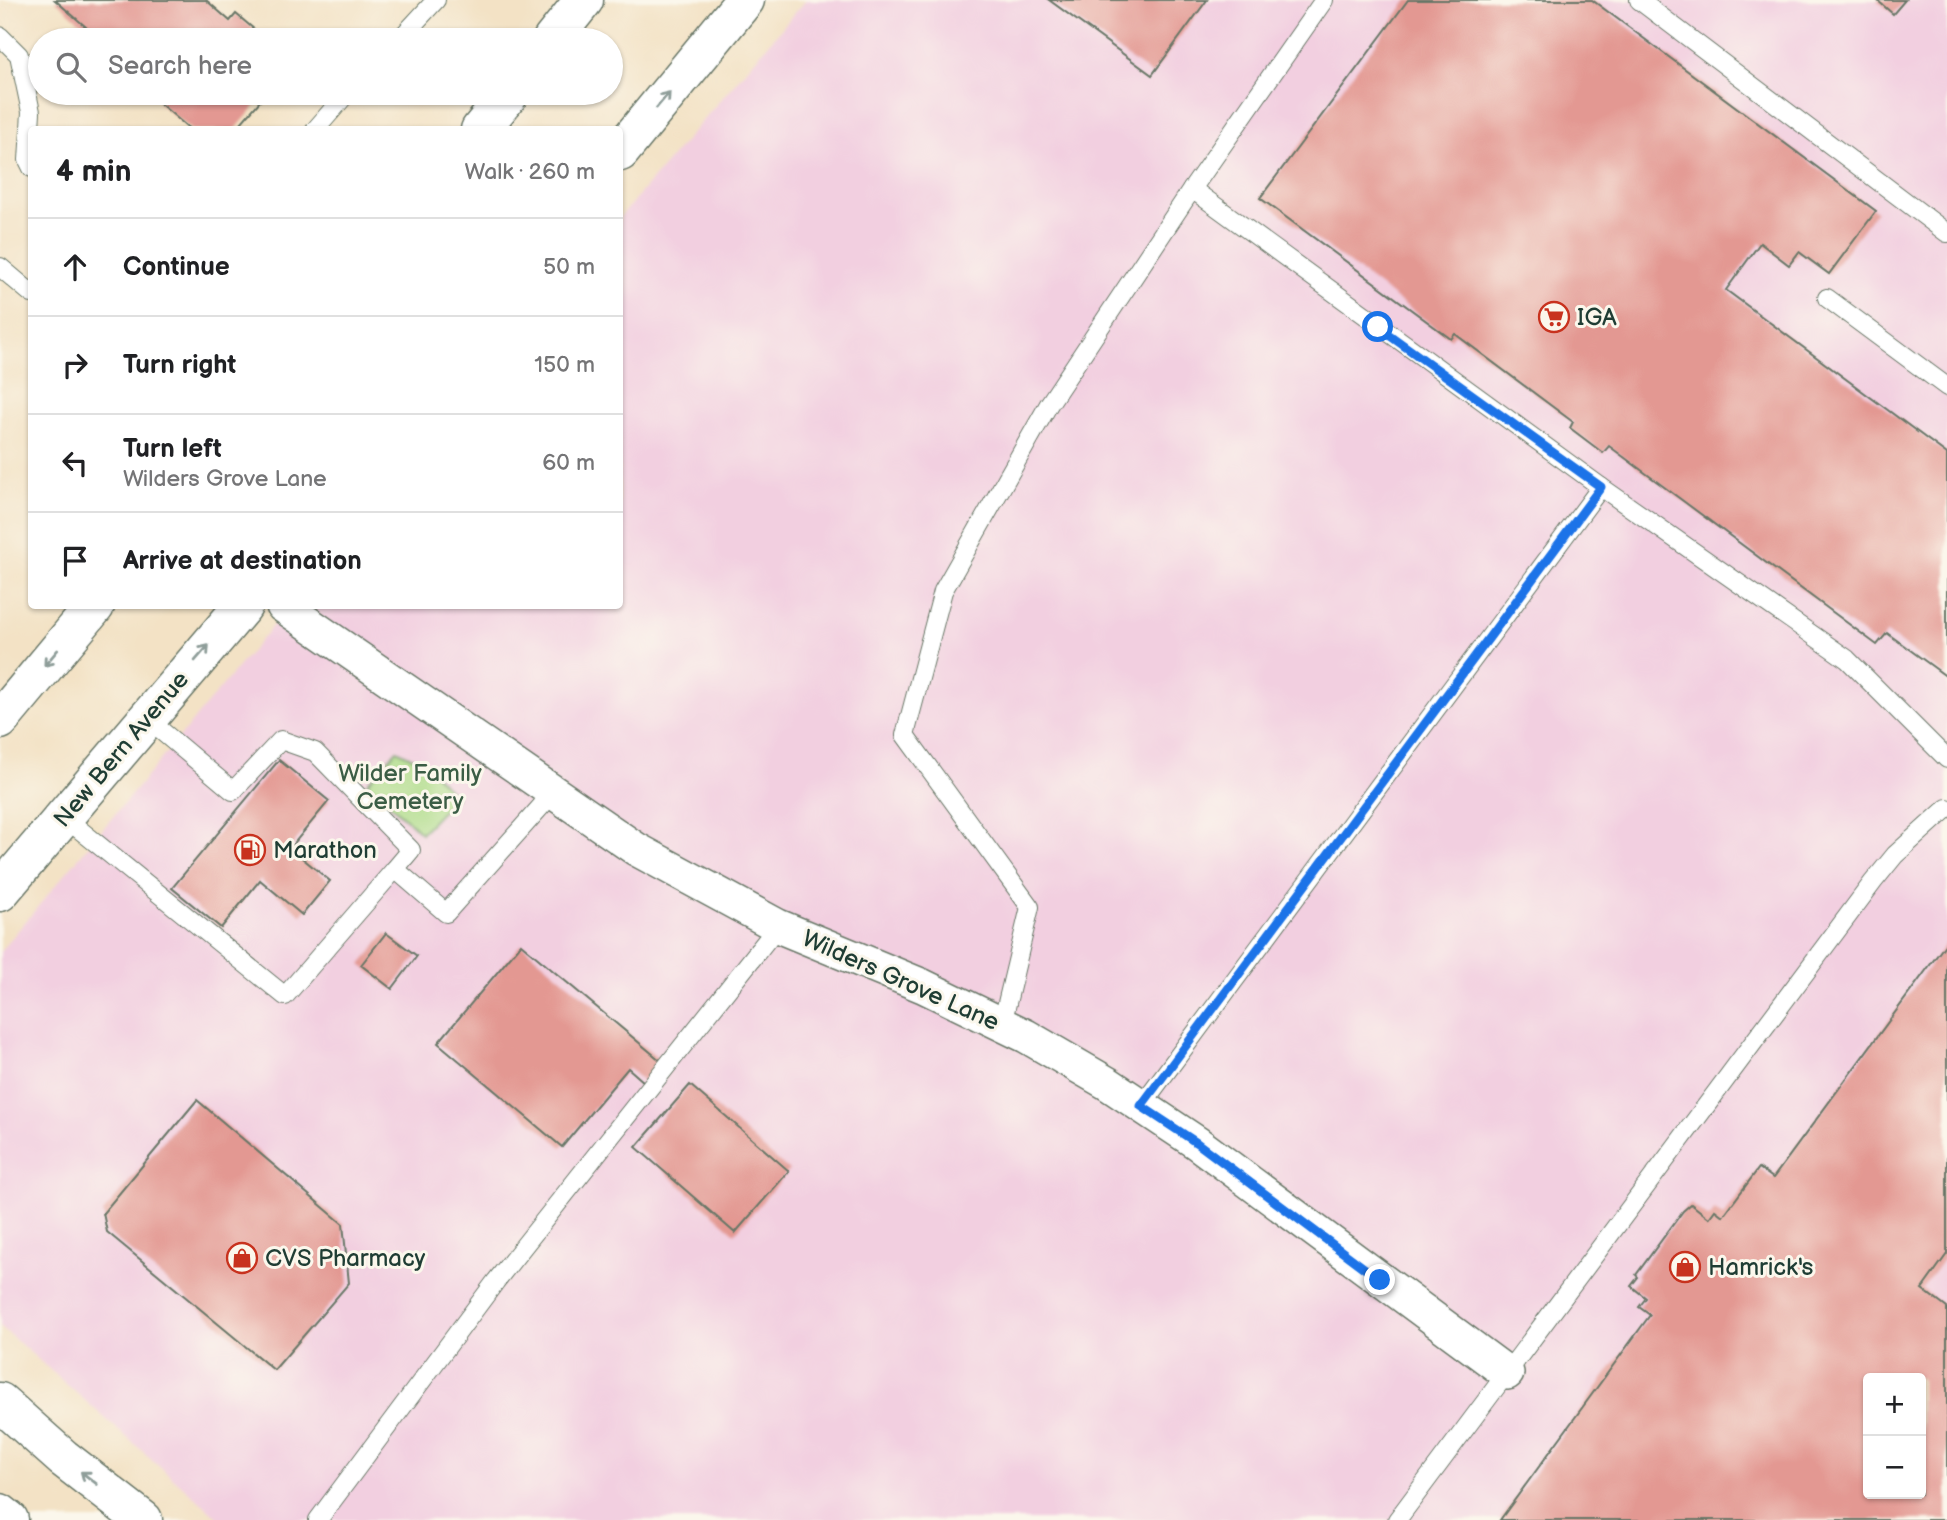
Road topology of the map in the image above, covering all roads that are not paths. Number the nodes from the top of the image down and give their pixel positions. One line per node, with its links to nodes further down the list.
1 (436, 0): 6 (lane)
2 (584, 0): 7 (main road)
3 (745, 0): 16 (main road, one-way to 3)
4 (1324, 0): 17 (lane)
5 (1639, 0): 18 (lane)
6 (410, 28)
7 (562, 28)
8 (0, 36): 9 (lane)
9 (28, 98)
10 (30, 105): 13 (lane)
11 (337, 105): 14 (lane)
12 (500, 105): 15 (main road)
13 (30, 126)
14 (318, 126)
15 (483, 126)
16 (623, 148)
17 (1192, 189): 23 (lane); 36 (lane)
18 (1947, 233)
19 (0, 267): 20 (lane)
20 (28, 291)
21 (1827, 298): 22 (lane)
22 (1947, 387)
23 (1601, 487): 29 (lane); 37 (lane)
24 (92, 609): 28 (main road, one-way to 28)
25 (240, 609): 27 (main road, New Bern Avenue, one-way to 25)
26 (287, 609): 30 (street, Wilders Grove Lane)
27 (146, 718): 32 (main road, New Bern Avenue); 33 (lane)
28 (0, 720)
29 (1947, 759)
30 (553, 793): 33 (lane); 35 (street, Wilders Grove Lane)
31 (1947, 808): 38 (lane)
32 (64, 817): 33 (lane); 34 (main road, New Bern Avenue)
33 (395, 869)
34 (0, 892)
35 (778, 926): 36 (street, Wilders Grove Lane); 43 (lane)
36 (1002, 1024): 37 (street, Wilders Grove Lane)
37 (1141, 1106): 38 (street, Wilders Grove Lane)
38 (1507, 1373): 44 (lane)
39 (0, 1402): 42 (main road, one-way to 39)
40 (0, 1513): 41 (main road)
41 (9, 1520)
42 (144, 1520)
43 (318, 1520)
44 (1397, 1520)

